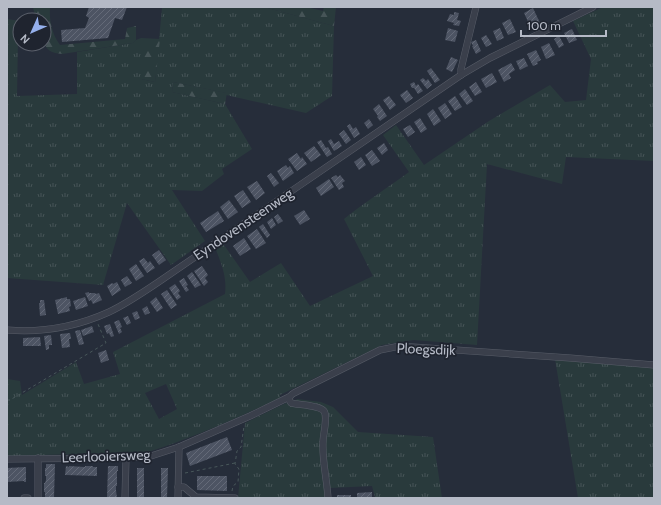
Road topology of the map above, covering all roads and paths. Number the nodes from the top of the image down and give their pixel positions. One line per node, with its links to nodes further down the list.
1 (476, 7): 3 (street)
2 (593, 7): 3 (street, Eyndovensteenweg)
3 (462, 75): 4 (street, Eyndovensteenweg)
4 (95, 317): 5 (street, Eyndovensteenweg); 8 (path)
5 (7, 330)
6 (654, 365): 7 (street, Ploegsdijk)
7 (289, 397): 9 (street, Leerlooiersweg); 24 (street)
8 (7, 400)
9 (244, 418): 10 (street, Leerlooiersweg); 14 (path)
10 (179, 446): 12 (street, Leerlooiersweg); 15 (street)
11 (38, 458): 12 (street, Leerlooiersweg); 13 (street, Leerlooiersweg); 19 (street)
12 (126, 458): 20 (street)
13 (7, 459)
14 (236, 462): 15 (path); 22 (path)
15 (178, 473): 16 (street)
16 (178, 487): 21 (street); 22 (street)
17 (24, 498): 18 (street)
18 (28, 498)
19 (38, 498)
20 (125, 498)
21 (178, 498)
22 (231, 498): 23 (street)
23 (235, 498)
24 (328, 498)

